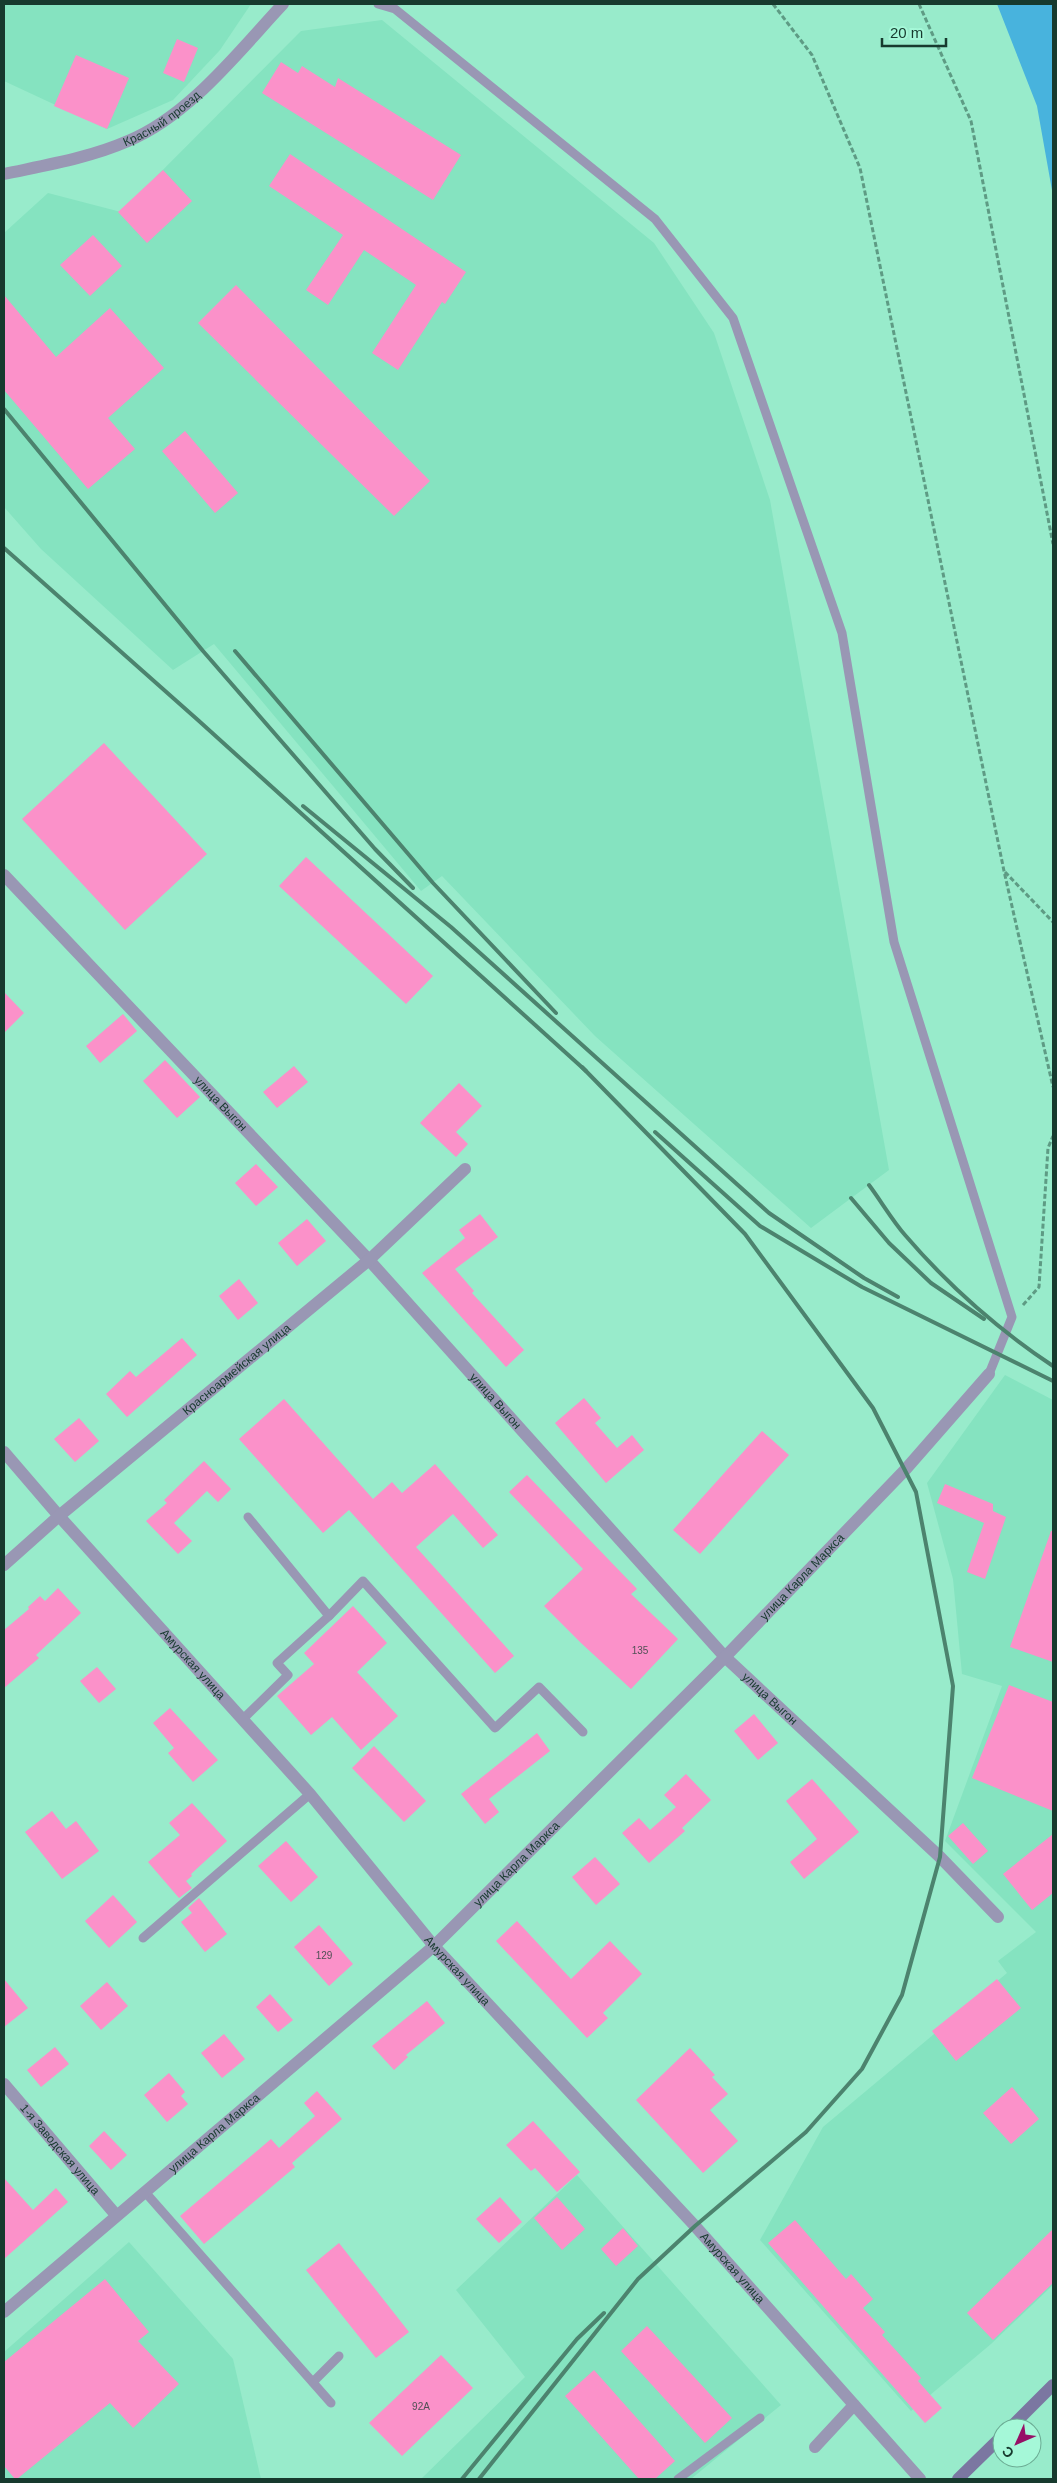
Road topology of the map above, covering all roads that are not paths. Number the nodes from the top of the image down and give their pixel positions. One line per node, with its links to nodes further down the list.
1 (283, 4): 3 (street, Красный проезд)
2 (378, 4): 7 (lane)
3 (4, 174)
4 (4, 875): 6 (street, улица Выгон)
5 (465, 1169): 6 (street, Красноармейская улица)
6 (369, 1260): 9 (street, Красноармейская улица); 13 (street, улица Выгон)
7 (990, 1374): 13 (street, улица Карла Маркса)
8 (4, 1452): 9 (street, Амурская улица)
9 (59, 1516): 11 (street, Красноармейская улица); 14 (street, Амурская улица)
10 (248, 1517): 12 (lane)
11 (4, 1565)
12 (329, 1616): 14 (lane); 15 (lane)
13 (725, 1657): 17 (street, улица Выгон); 19 (street, улица Карла Маркса)
14 (242, 1719): 16 (street, Амурская улица)
15 (583, 1732)
16 (310, 1794): 18 (lane); 19 (street, Амурская улица)
17 (998, 1917)
18 (143, 1938)
19 (434, 1946): 21 (street, улица Карла Маркса); 28 (street, Амурская улица)
20 (4, 2084): 22 (street, 1-я Заводская улица)
21 (145, 2192): 22 (street, улица Карла Маркса); 25 (lane)
22 (116, 2214): 23 (street, улица Карла Маркса)
23 (4, 2312)
24 (339, 2356): 25 (lane)
25 (313, 2382): 27 (lane)
26 (1053, 2385): 30 (main road)
27 (331, 2403)
28 (854, 2405): 32 (street); 34 (street, Амурская улица)
29 (760, 2418): 33 (lane)
30 (1020, 2418)
31 (992, 2446): 35 (main road)
32 (816, 2447)
33 (678, 2479)
34 (920, 2479)
35 (958, 2479)

